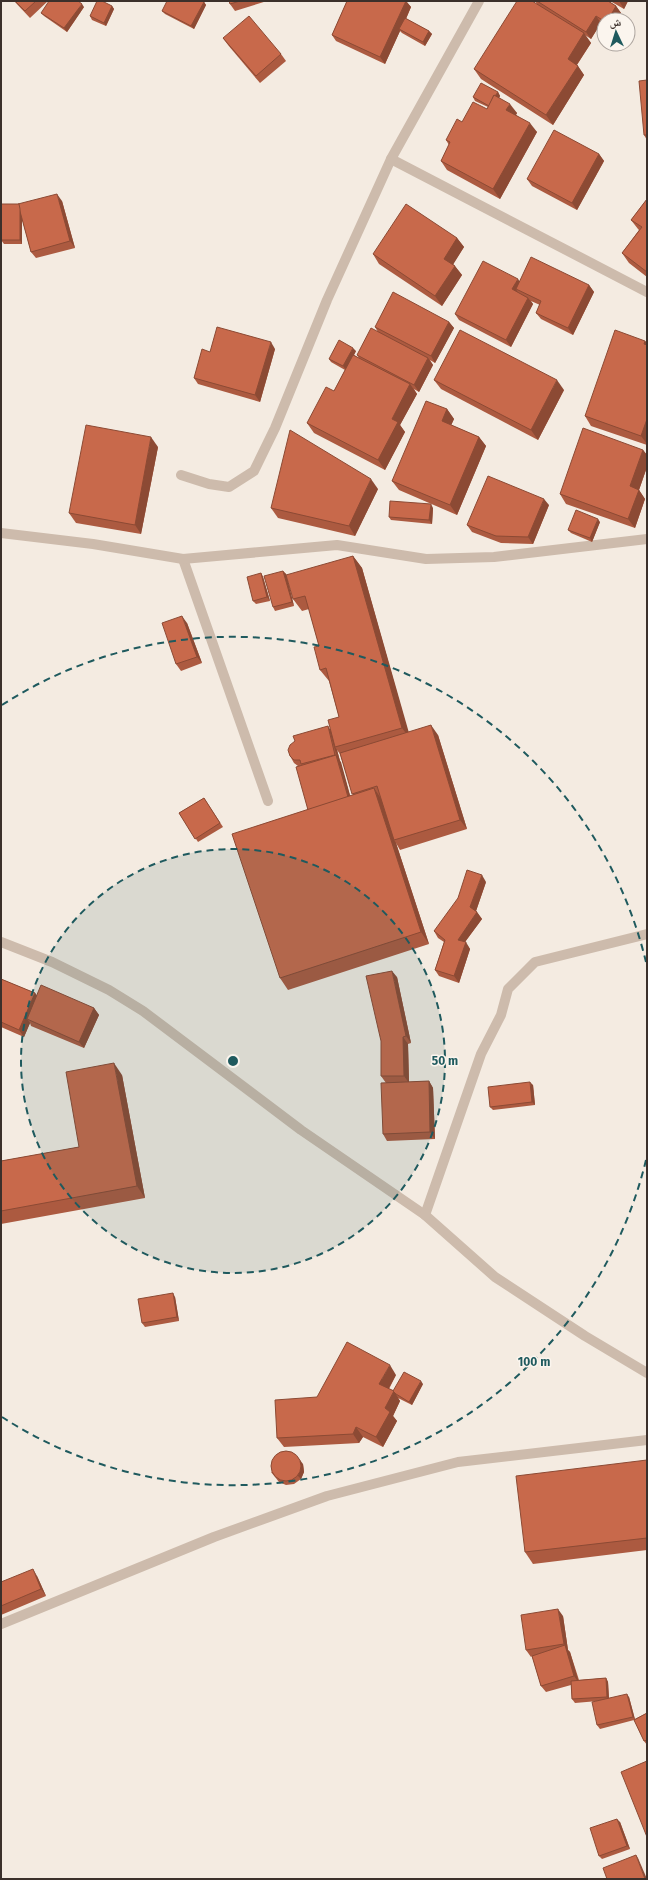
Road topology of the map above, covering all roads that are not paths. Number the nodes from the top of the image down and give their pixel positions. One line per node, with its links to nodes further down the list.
1 (479, 1): 2 (street)
2 (391, 158): 3 (street); 4 (street)
3 (647, 292)
4 (181, 475)
5 (1, 533): 7 (street)
6 (647, 539): 7 (street)
7 (183, 559): 8 (street)
8 (268, 801)
9 (647, 934): 11 (street)
10 (1, 942): 11 (street)
11 (425, 1215): 12 (street)
12 (647, 1373)
13 (647, 1440): 14 (street)
14 (1, 1624)

